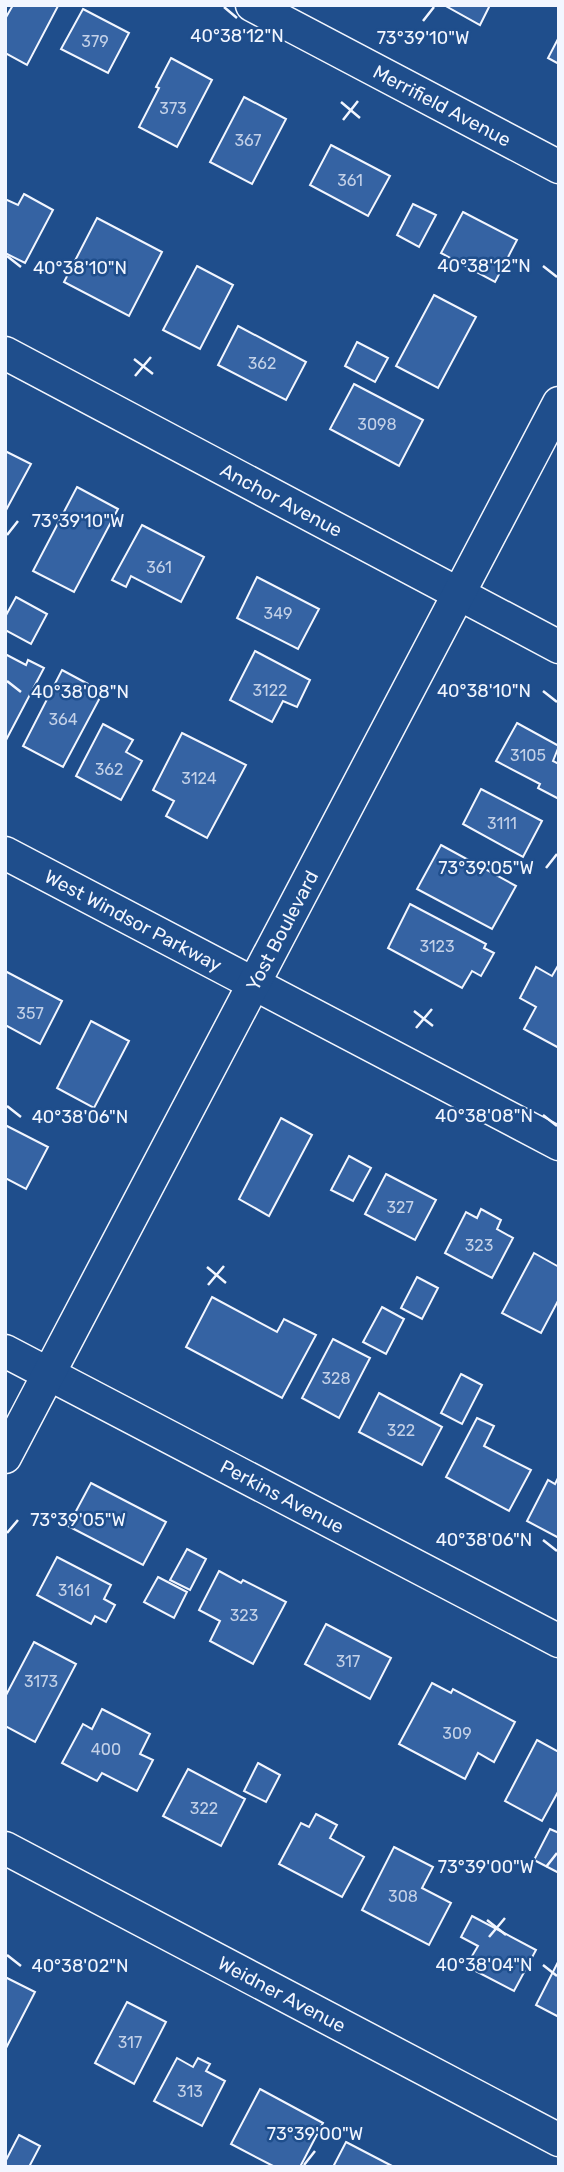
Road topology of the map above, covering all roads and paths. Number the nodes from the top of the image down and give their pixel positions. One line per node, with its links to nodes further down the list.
1 (252, 5): 2 (street, Merrifield Avenue)
2 (559, 167)
3 (5, 352): 5 (street, Anchor Avenue)
4 (559, 403): 5 (street, Yost Boulevard)
5 (458, 594): 6 (street, Anchor Avenue); 8 (street, Yost Boulevard)
6 (559, 647)
7 (5, 853): 8 (street, West Windsor Parkway)
8 (253, 983): 9 (street, West Windsor Parkway); 11 (street, Yost Boulevard)
9 (559, 1144)
10 (5, 1351): 11 (street, Perkins Avenue)
11 (49, 1374): 12 (street, Yost Boulevard); 13 (street, Perkins Avenue)
12 (5, 1457)
13 (559, 1641)
14 (5, 1848): 15 (street, Weidner Avenue)
15 (559, 2140)

